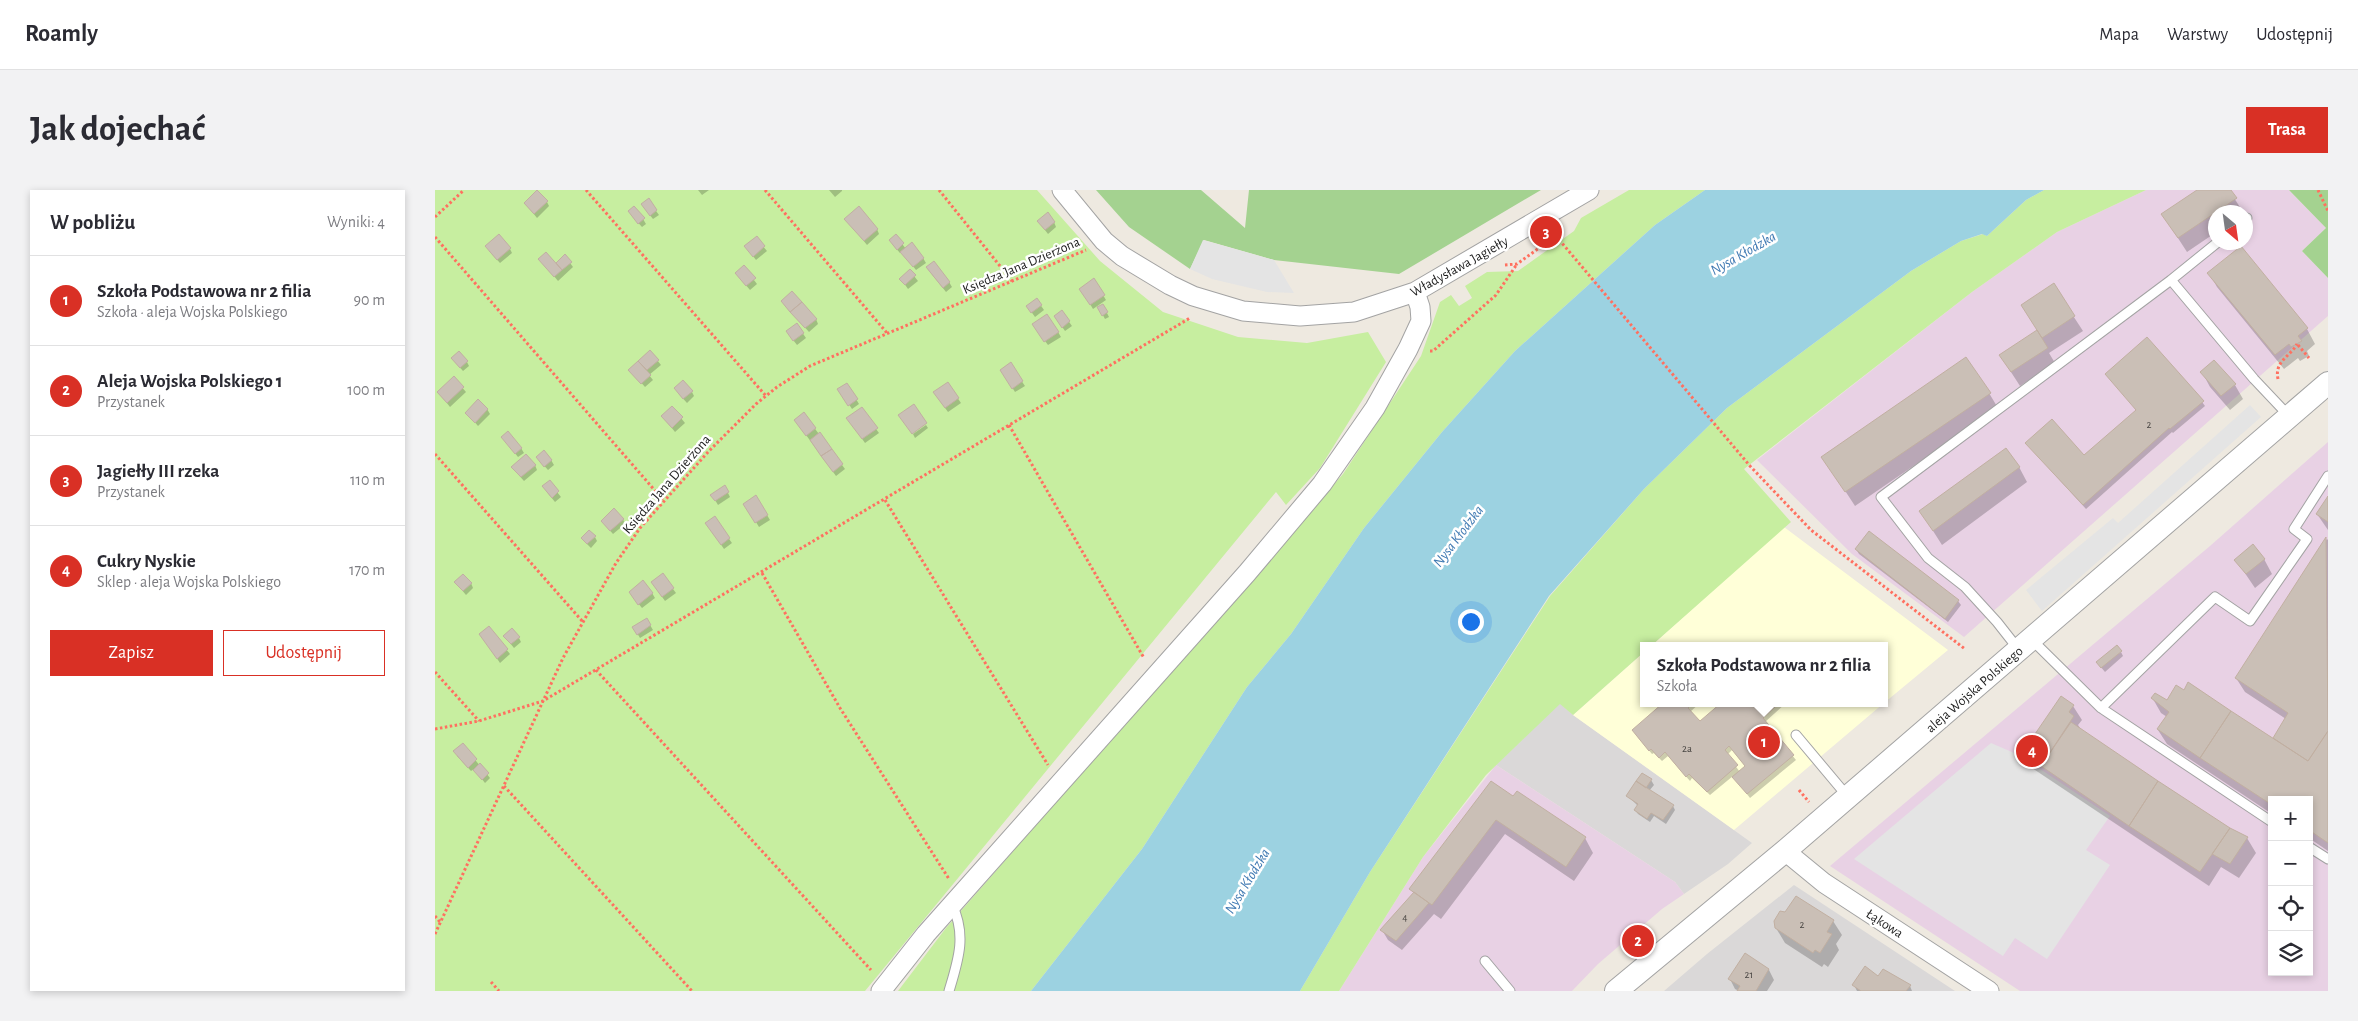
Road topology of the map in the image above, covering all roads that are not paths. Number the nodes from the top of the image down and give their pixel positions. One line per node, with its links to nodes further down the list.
1 (1062, 190): 5 (street, Władysława Jagiełły)
2 (1589, 190): 5 (street, Władysława Jagiełły)
3 (2208, 250): 4 (lane)
4 (2171, 280): 7 (lane); 9 (lane)
5 (1415, 292): 17 (street)
6 (2323, 390): 7 (street, aleja Wojska Polskiego)
7 (2289, 417): 9 (street, aleja Wojska Polskiego)
8 (2328, 476): 10 (lane)
9 (2025, 645): 10 (lane); 12 (street, aleja Wojska Polskiego)
10 (2101, 708): 13 (lane)
11 (1796, 735): 12 (lane)
12 (1848, 797): 15 (street, aleja Wojska Polskiego)
13 (2268, 819)
14 (2313, 850): 16 (lane)
15 (1785, 851): 22 (street, aleja Wojska Polskiego); 23 (street, Łąkowa)
16 (2328, 859)
17 (956, 900): 19 (street); 20 (lane)
18 (1485, 961): 21 (lane)
19 (883, 988)
20 (949, 991)
21 (1510, 991)
22 (1617, 991)
23 (1989, 991)

